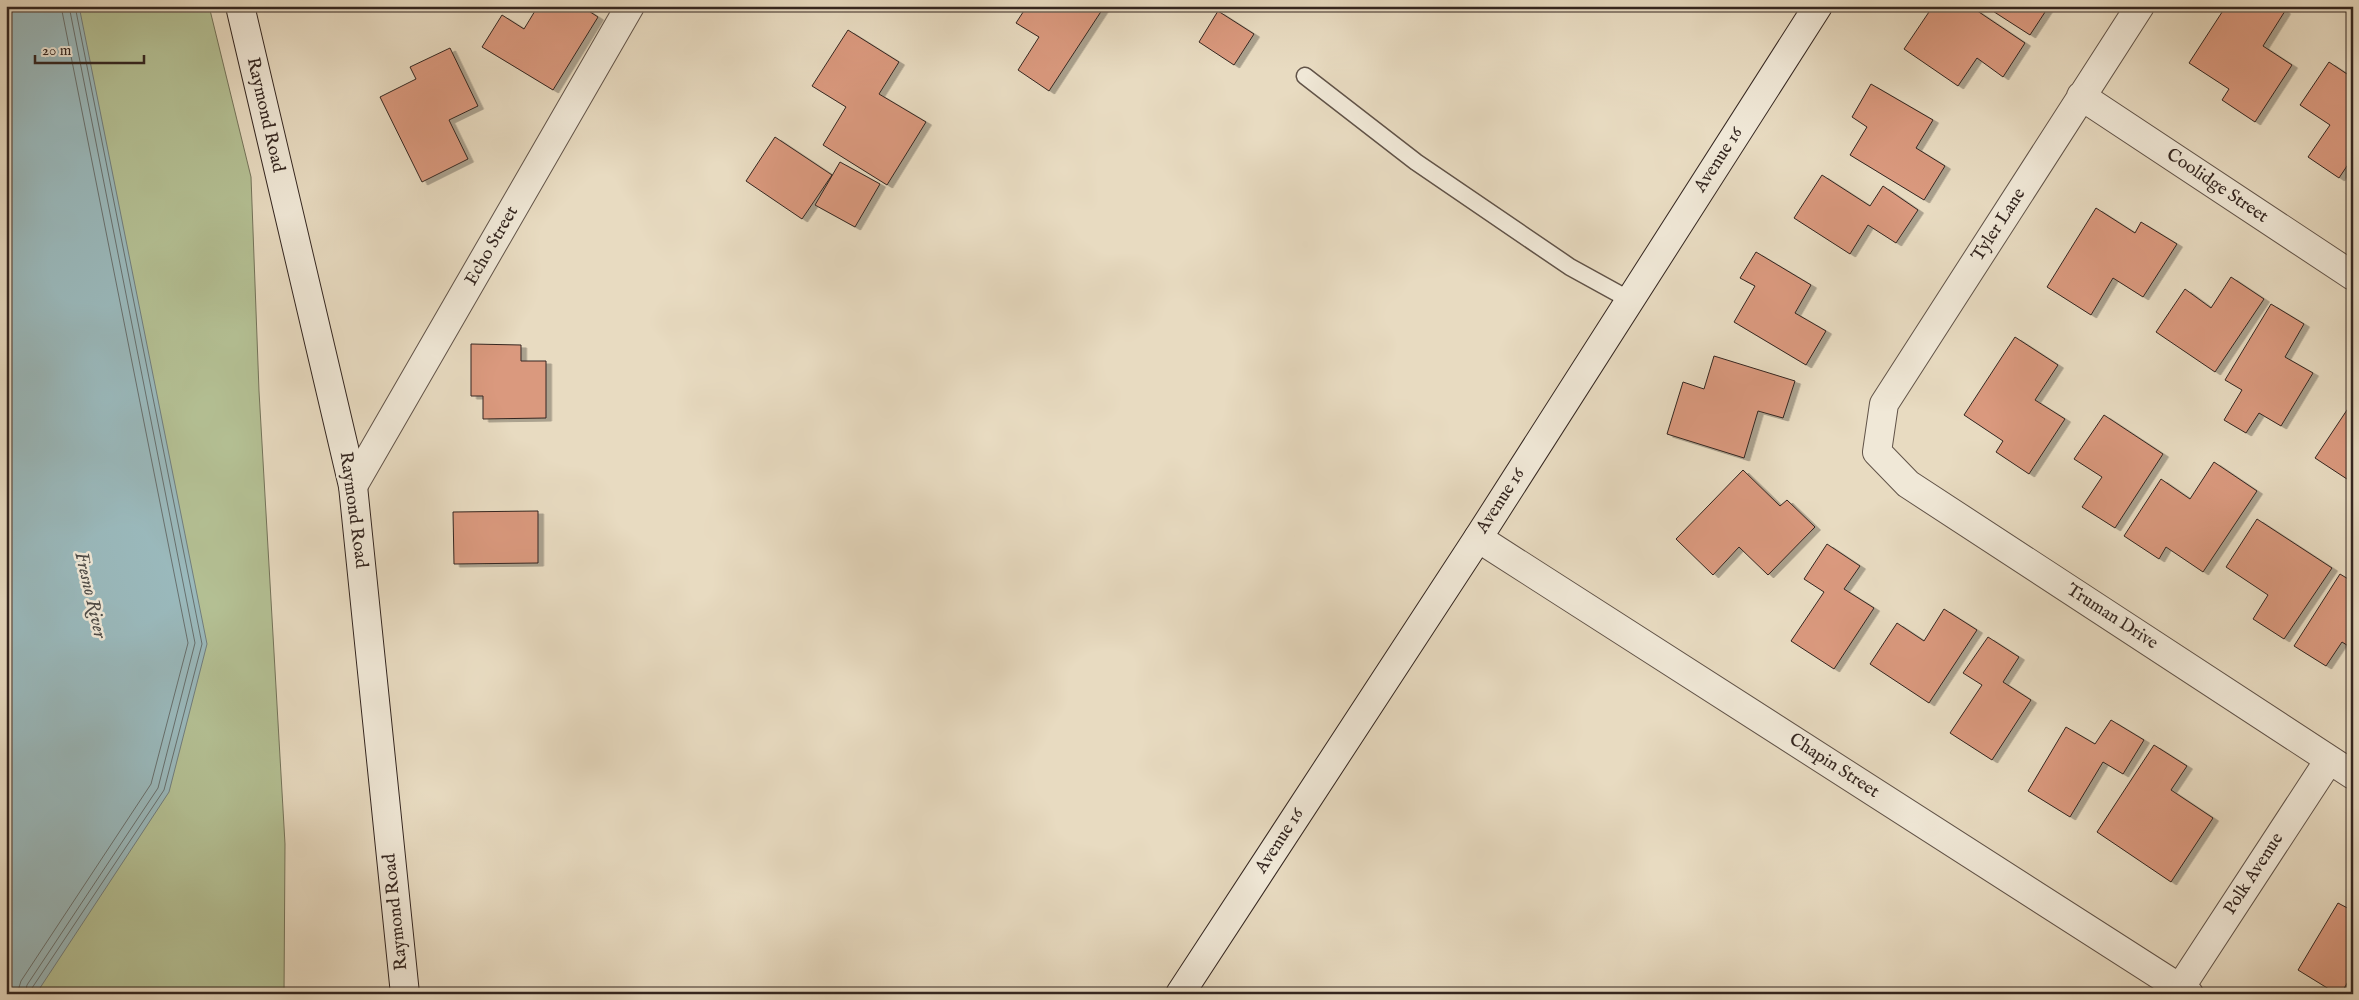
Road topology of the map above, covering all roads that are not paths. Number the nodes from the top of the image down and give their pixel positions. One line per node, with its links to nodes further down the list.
1 (240, 6): 10 (street, Raymond Road)
2 (630, 6): 10 (street, Echo Street)
3 (1818, 6): 8 (street, Avenue 16)
4 (2140, 6): 6 (street, Tyler Lane)
5 (1304, 76): 8 (lane)
6 (2081, 96): 7 (street, Coolidge Street); 9 (street, Tyler Lane)
7 (2353, 276)
8 (1630, 300): 11 (street, Avenue 16)
9 (1877, 452): 12 (street, Truman Drive)
10 (354, 486): 15 (street, Raymond Road)
11 (1478, 538): 14 (street, Chapin Street); 16 (street, Avenue 16)
12 (2329, 760): 13 (street, Truman Drive); 14 (street, Polk Avenue)
13 (2353, 775)
14 (2185, 991)
15 (405, 994)
16 (1180, 994)

